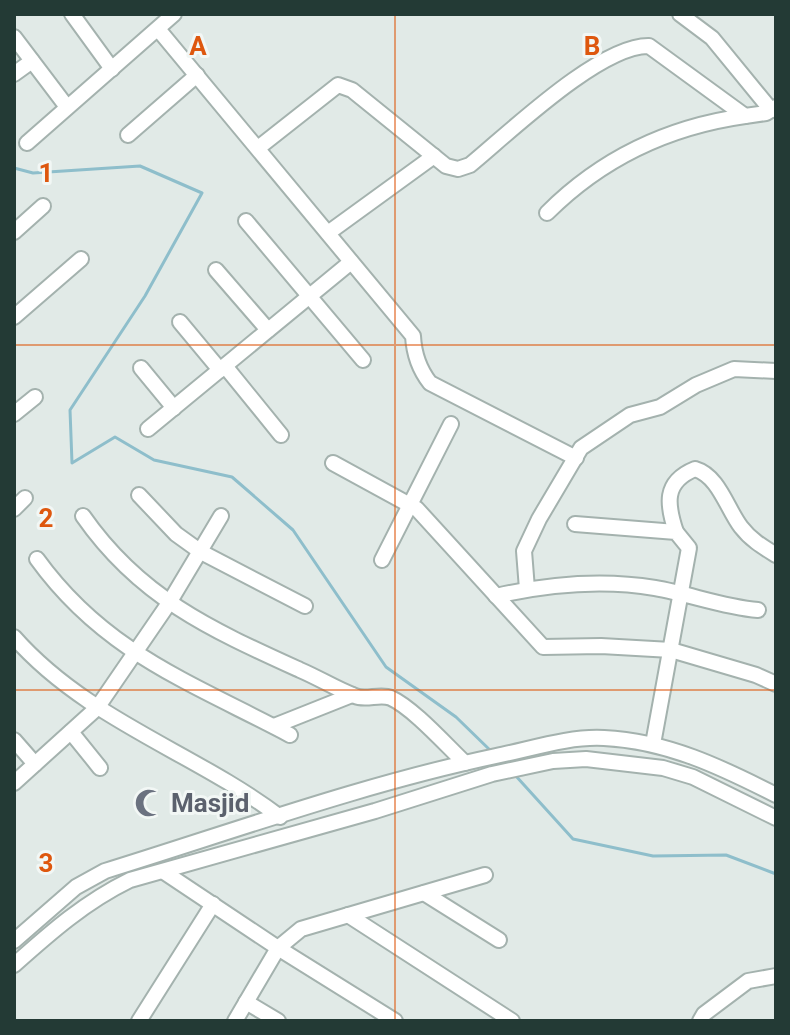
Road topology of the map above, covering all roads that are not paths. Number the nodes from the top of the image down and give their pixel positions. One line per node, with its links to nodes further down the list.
1 (72, 14): 7 (street)
2 (174, 14): 4 (street)
3 (680, 14): 11 (street)
4 (158, 29): 7 (street); 9 (street)
5 (14, 37): 6 (street)
6 (32, 61): 8 (street); 10 (street)
7 (112, 69): 10 (street)
8 (14, 74)
9 (197, 75): 13 (street); 15 (street)
10 (67, 107): 14 (street)
11 (774, 108): 12 (street)
12 (745, 116): 16 (street); 18 (street)
13 (128, 135)
14 (27, 143)
15 (258, 148): 16 (street); 21 (street)
16 (434, 156): 21 (street)
17 (43, 206): 20 (street)
18 (547, 213)
19 (246, 221): 25 (street)
20 (14, 232)
21 (328, 233): 23 (street)
22 (81, 259): 26 (street)
23 (351, 262): 25 (street); 39 (street)
24 (216, 270): 28 (street)
25 (310, 296): 28 (street); 29 (street)
26 (14, 317)
27 (180, 322): 31 (street)
28 (268, 330): 31 (street)
29 (363, 360)
30 (141, 368): 34 (street)
31 (223, 368): 34 (street); 38 (street)
32 (776, 371): 39 (street)
33 (35, 397): 35 (street)
34 (174, 408): 37 (street)
35 (14, 414)
36 (451, 424): 42 (street)
37 (148, 429)
38 (281, 435)
39 (576, 458): 51 (street)
40 (333, 463): 42 (street)
41 (139, 495): 47 (street)
42 (412, 505): 50 (street); 53 (street)
43 (83, 516): 54 (street)
44 (221, 516): 47 (street)
45 (575, 524): 46 (street)
46 (676, 532): 48 (street); 52 (street)
47 (201, 552): 54 (street); 55 (street)
48 (776, 555)
49 (37, 559): 59 (street)
50 (382, 560)
51 (527, 589): 52 (street); 53 (street)
52 (681, 594): 56 (street); 58 (street)
53 (496, 596): 58 (street)
54 (169, 603): 59 (street); 61 (street)
55 (305, 606)
56 (758, 610)
57 (14, 637): 62 (street)
58 (671, 650): 60 (street); 67 (street)
59 (133, 653): 62 (street); 63 (street)
60 (776, 684)
61 (352, 695): 63 (street); 68 (street)
62 (97, 708): 64 (street); 75 (street)
63 (274, 726): 65 (street)
64 (71, 732): 69 (street); 70 (street)
65 (290, 735)
66 (14, 740): 69 (street)
67 (653, 744): 68 (street); 73 (street)
68 (470, 762): 72 (street)
69 (35, 764): 71 (street)
70 (100, 768)
71 (14, 783)
72 (370, 789): 74 (street); 75 (street)
73 (776, 795)
74 (375, 811): 76 (street); 77 (street)
75 (280, 817): 83 (street)
76 (776, 818)
77 (164, 872): 80 (street); 85 (street)
78 (485, 875): 79 (street)
79 (424, 893): 81 (street); 82 (street)
80 (213, 904): 84 (street); 89 (street)
81 (348, 915): 84 (street); 93 (street)
82 (499, 940)
83 (14, 941)
84 (278, 948): 87 (street); 92 (street)
85 (14, 965)
86 (776, 976): 88 (street)
87 (246, 1002): 90 (street); 91 (street)
88 (705, 1019)
89 (139, 1021)
90 (235, 1021)
91 (278, 1021)
92 (395, 1021)
93 (512, 1021)

